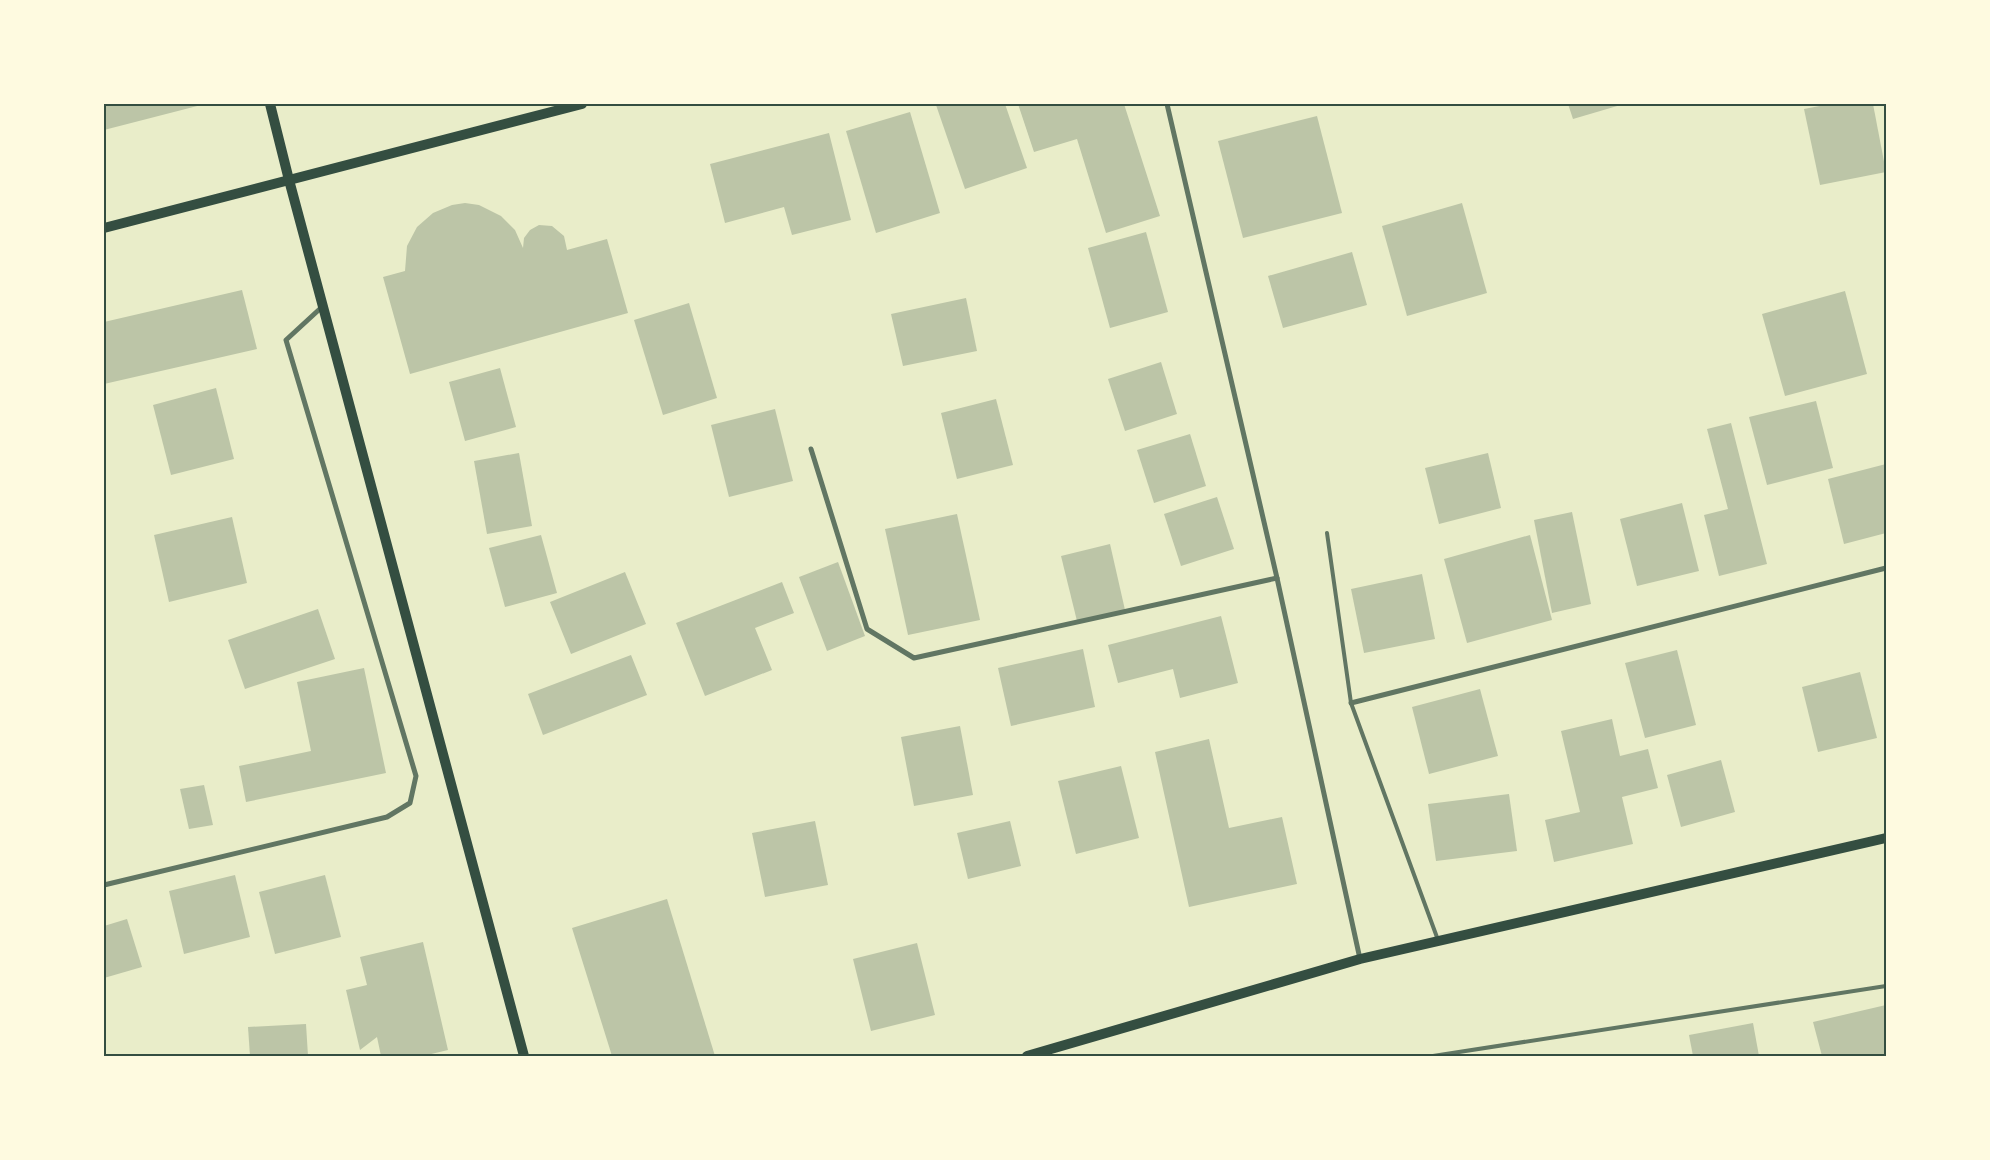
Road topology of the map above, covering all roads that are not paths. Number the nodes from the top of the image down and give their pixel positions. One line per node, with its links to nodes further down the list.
1 (270, 104): 4 (main road)
2 (582, 104): 4 (main road)
3 (1167, 104): 10 (street)
4 (289, 180): 5 (main road); 6 (main road)
5 (104, 228)
6 (323, 306): 13 (street); 17 (main road)
7 (811, 449): 10 (street)
8 (1327, 533): 11 (lane)
9 (1886, 568): 11 (street)
10 (1277, 578): 15 (street)
11 (1351, 703): 14 (lane)
12 (1886, 838): 14 (main road)
13 (104, 885)
14 (1438, 940): 15 (main road)
15 (1360, 959): 18 (main road)
16 (1886, 986): 19 (lane)
17 (524, 1056)
18 (1026, 1056)
19 (1433, 1056)

